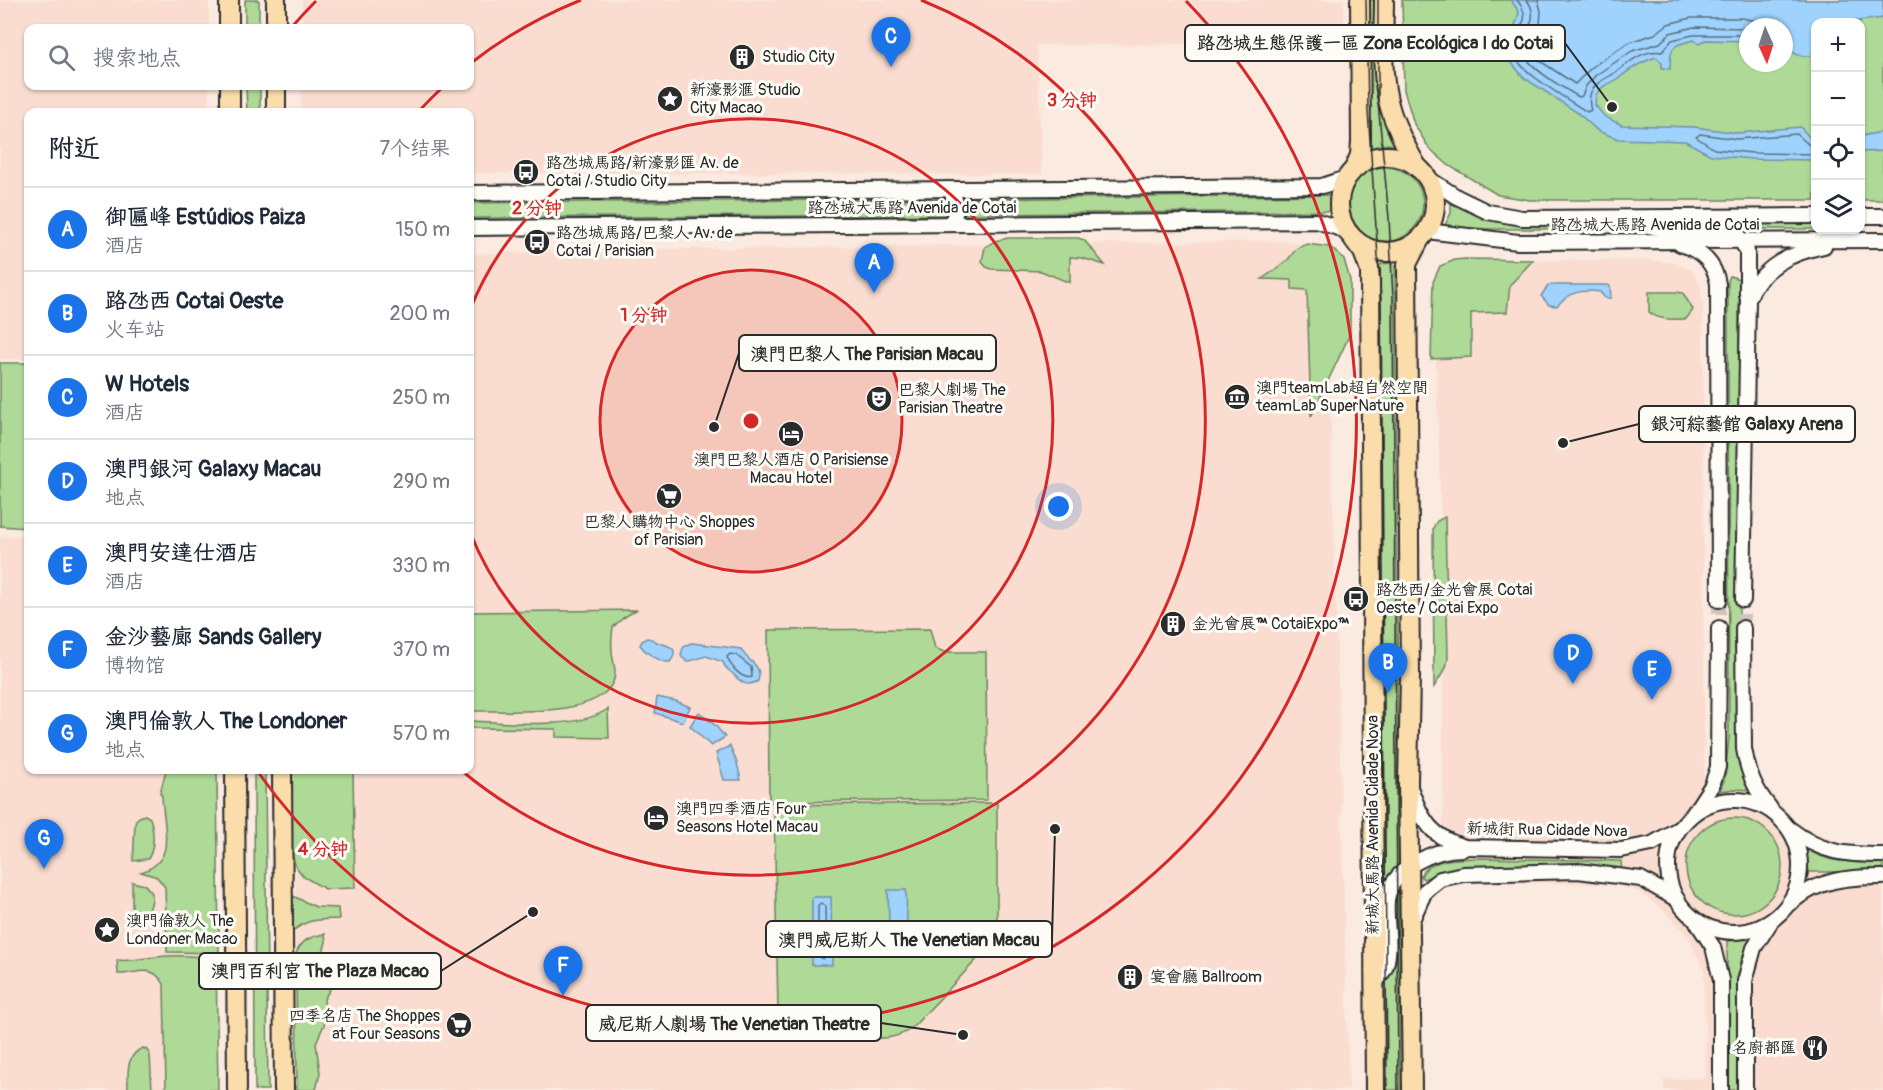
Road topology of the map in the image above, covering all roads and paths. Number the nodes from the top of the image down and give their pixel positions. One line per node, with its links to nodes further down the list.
1 (229, 0): 5 (main road)
2 (276, 0): 6 (main road)
3 (1360, 0): 12 (main road)
4 (1384, 0): 11 (main road)
5 (229, 24)
6 (276, 24)
7 (230, 90): 9 (main road)
8 (276, 90): 10 (main road)
9 (230, 108)
10 (276, 108)
11 (1422, 172): 12 (main road); 18 (street, 路氹城大馬路 Avenida de Cotai); 21 (main road)
12 (1350, 174): 13 (street, 路氹城大馬路 Avenida de Cotai); 22 (main road)
13 (948, 189): 14 (street, 路氹城大馬路 Avenida de Cotai); 19 (street)
14 (474, 193)
15 (1811, 216): 18 (street, 路氹城大馬路 Avenida de Cotai)
16 (1865, 216): 17 (street)
17 (1883, 216)
18 (1605, 218): 26 (street)
19 (949, 224): 20 (street, 路氹城大馬路 Avenida de Cotai); 22 (street, 路氹城大馬路 Avenida de Cotai)
20 (474, 228)
21 (1423, 236): 22 (main road); 25 (street, 路氹城大馬路 Avenida de Cotai); 34 (main road)
22 (1352, 239): 50 (main road, 新城大馬路 Avenida Cidade Nova)
23 (1850, 240): 24 (street, 路氹城大馬路 Avenida de Cotai); 26 (street, 路氹城大馬路 Avenida de Cotai); 27 (street)
24 (1883, 240)
25 (1664, 241): 26 (street, 路氹城大馬路 Avenida de Cotai); 28 (street)
26 (1742, 241): 27 (street)
27 (1747, 307): 29 (street)
28 (1719, 600)
29 (1743, 600)
30 (1743, 627): 35 (street)
31 (1719, 628): 36 (street)
32 (235, 774): 51 (main road)
33 (282, 774): 52 (main road)
34 (1408, 782): 39 (street, 新城街 Rua Cidade Nova); 42 (main road)
35 (1773, 812): 36 (street); 38 (street)
36 (1692, 815): 37 (street)
37 (1680, 828): 40 (street, 新城街 Rua Cidade Nova); 45 (street)
38 (1788, 828): 41 (street); 46 (street)
39 (1480, 849): 40 (street, 新城街 Rua Cidade Nova); 42 (street)
40 (1548, 849): 43 (street)
41 (1883, 855)
42 (1409, 867): 49 (main road); 50 (street)
43 (1578, 871): 45 (street); 49 (street)
44 (1883, 877): 46 (street)
45 (1680, 901): 47 (street)
46 (1787, 906): 48 (street)
47 (1695, 919): 48 (street); 55 (street)
48 (1773, 919): 56 (street)
49 (1410, 925): 54 (main road)
50 (1374, 985): 53 (main road, 新城大馬路 Avenida Cidade Nova)
51 (237, 1090)
52 (285, 1090)
53 (1375, 1090)
54 (1412, 1090)
55 (1721, 1090)
56 (1745, 1090)

